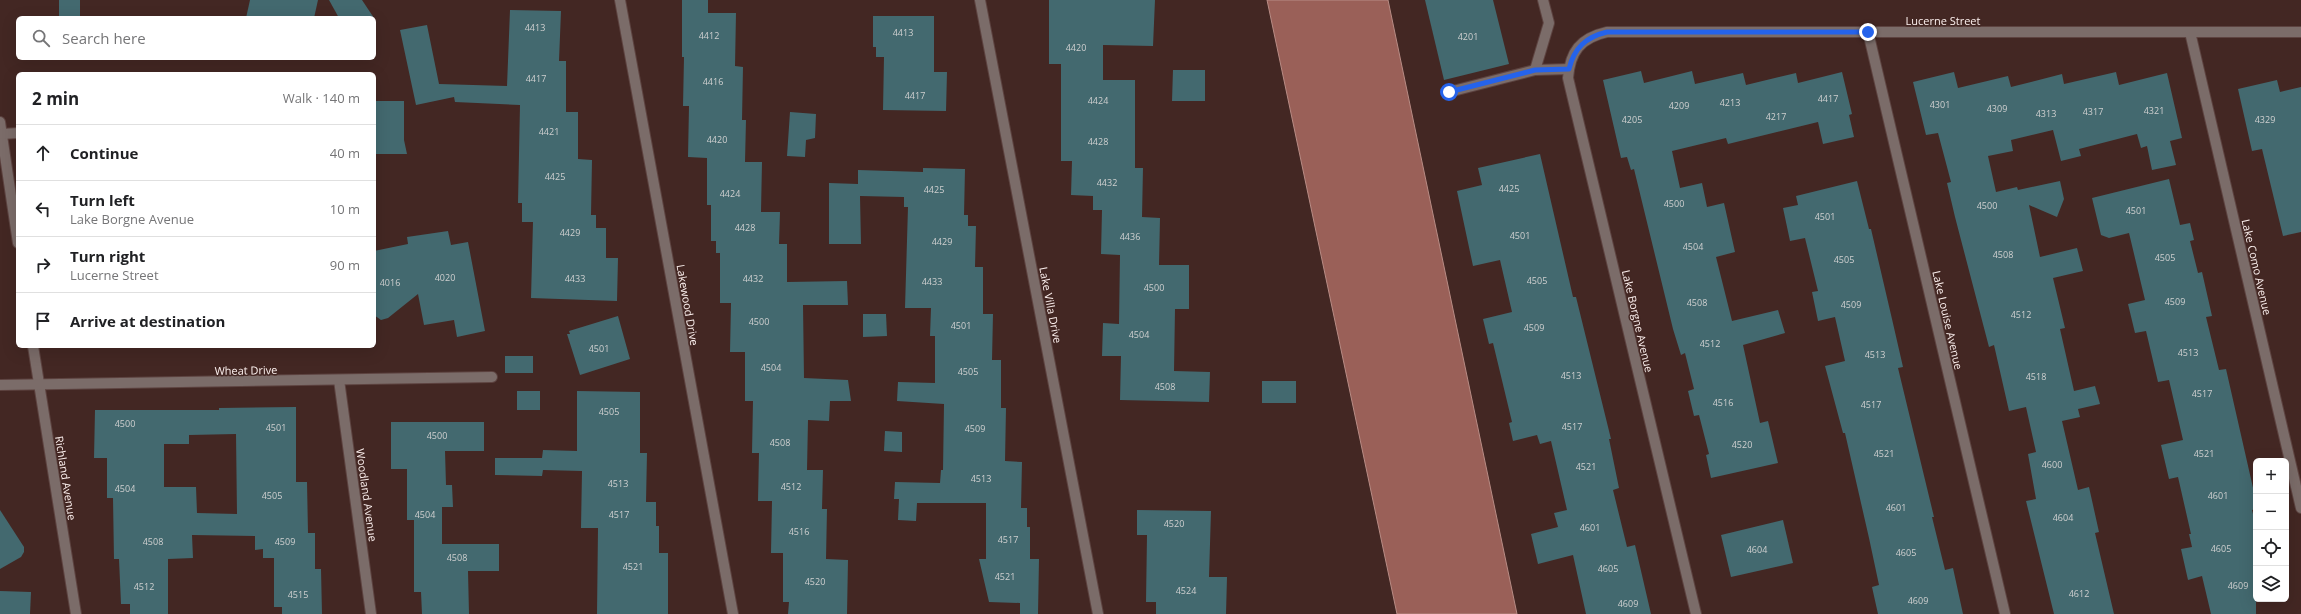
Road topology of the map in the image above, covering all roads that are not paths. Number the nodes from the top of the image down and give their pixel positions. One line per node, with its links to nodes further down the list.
1 (620, 0): 23 (street, Lakewood Drive)
2 (980, 0): 24 (street, Lake Villa Drive)
3 (1544, 0): 9 (street)
4 (1868, 32): 5 (street, Lucerne Street); 7 (street, Lucerne Street); 26 (street, Lake Louise Avenue)
5 (2190, 32): 6 (street, Lucerne Street); 20 (street, Lake Como Avenue)
6 (2301, 32)
7 (1587, 39): 8 (street, Lake Borgne Avenue)
8 (1569, 69): 9 (street); 25 (street, Lake Borgne Avenue)
9 (1535, 70): 10 (street)
10 (1449, 92)
11 (0, 122): 13 (street)
12 (16, 133): 13 (street)
13 (2, 134): 14 (street)
14 (16, 229)
15 (33, 348): 19 (street, Richland Avenue)
16 (492, 377): 17 (street, Wheat Drive)
17 (339, 380): 19 (street, Wheat Drive); 22 (street, Woodland Avenue)
18 (0, 385): 19 (street, Wheat Drive)
19 (39, 386): 21 (street, Richland Avenue)
20 (2301, 508)
21 (76, 614)
22 (371, 614)
23 (733, 614)
24 (1098, 614)
25 (1696, 614)
26 (2005, 614)

